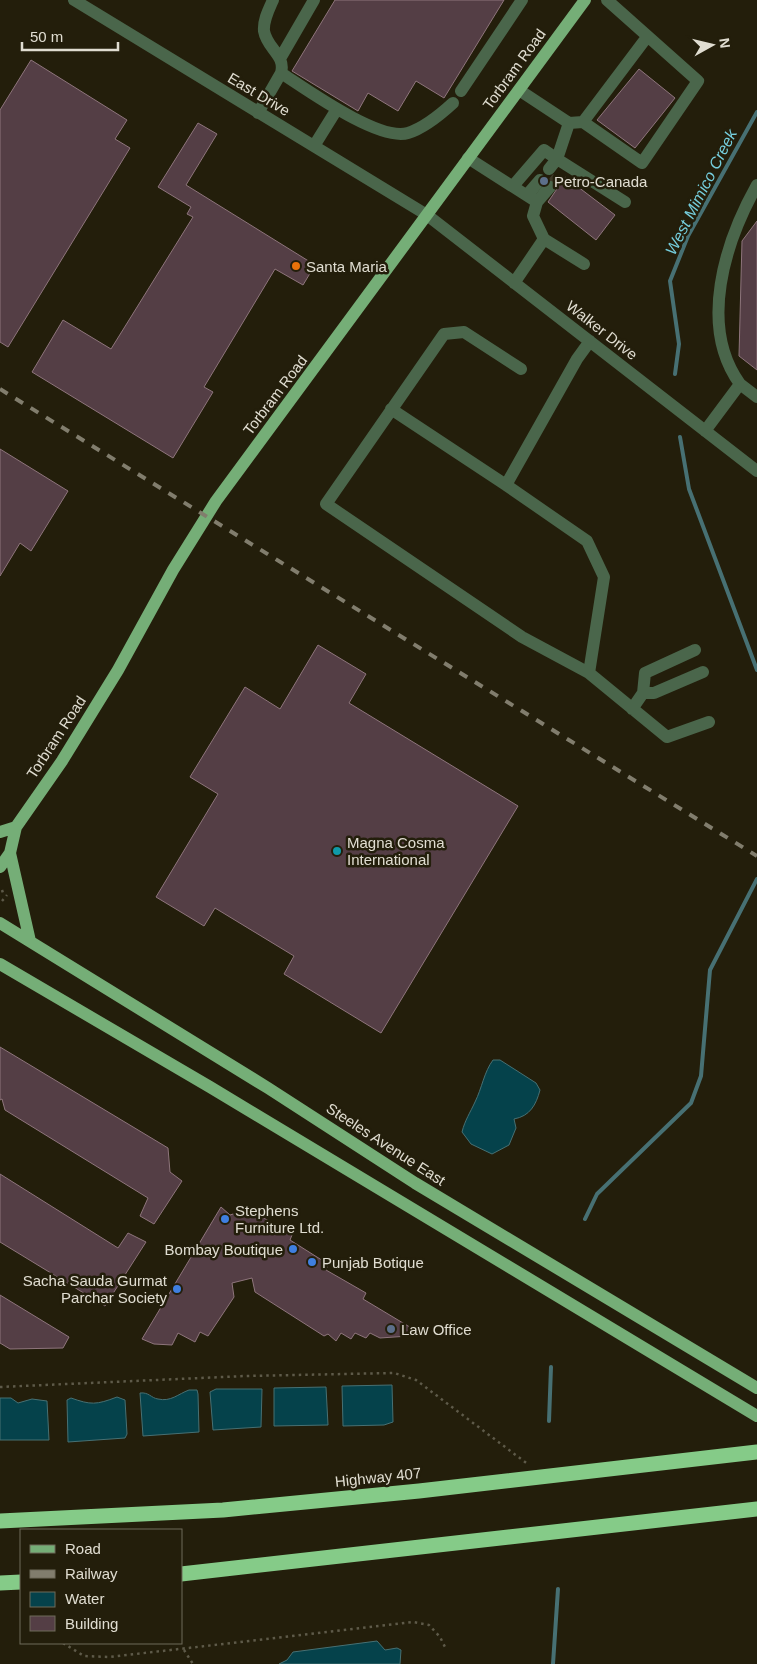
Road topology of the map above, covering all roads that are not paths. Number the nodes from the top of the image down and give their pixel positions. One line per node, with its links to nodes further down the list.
1 (74, 0): 14 (street, East Drive)
2 (273, 0): 8 (street)
3 (314, 0): 8 (street)
4 (522, 0): 11 (street)
5 (585, 0): 10 (main road, Torbram Road)
6 (607, 0): 7 (street)
7 (647, 37): 15 (street); 15 (street)
8 (281, 57): 9 (street)
9 (281, 73): 13 (street); 14 (street)
10 (519, 90): 16 (street); 18 (main road, Torbram Road)
11 (462, 91)
12 (453, 103): 13 (street)
13 (337, 109): 17 (street)
14 (258, 113): 17 (street, East Drive)
15 (583, 122): 16 (street)
16 (569, 124): 19 (street)
17 (314, 146): 25 (street, East Drive)
18 (468, 158): 21 (street); 25 (main road, Torbram Road)
19 (558, 168): 21 (street); 24 (street)
20 (545, 183): 23 (street)
21 (512, 186): 23 (street)
22 (757, 186): 31 (street)
23 (532, 199): 26 (street)
24 (625, 202)
25 (427, 215): 28 (street, Walker Drive); 43 (main road, Torbram Road)
26 (544, 239): 27 (street); 28 (street)
27 (584, 264)
28 (514, 283): 29 (street, Walker Drive)
29 (590, 341): 34 (street, Walker Drive); 36 (street)
30 (521, 369): 33 (street)
31 (740, 384): 32 (street); 34 (street)
32 (757, 397)
33 (391, 409): 36 (street); 39 (street)
34 (706, 431): 35 (street, Walker Drive)
35 (757, 470)
36 (506, 485): 39 (street)
37 (695, 650): 40 (street)
38 (703, 672): 40 (street)
39 (589, 673): 41 (street)
40 (643, 693): 41 (street)
41 (632, 708): 42 (street)
42 (709, 722)
43 (16, 827): 44 (main road); 45 (main road, Torbram Road)
44 (0, 832)
45 (10, 853): 46 (main road, Torbram Road); 48 (main road)
46 (0, 867)
47 (0, 923): 48 (main road, Steeles Avenue East)
48 (30, 941): 50 (main road, Steeles Avenue East)
49 (0, 964): 51 (main road)
50 (757, 1388)
51 (754, 1414)
52 (757, 1452): 54 (highway, Highway 407)
53 (757, 1509): 55 (highway)
54 (0, 1521)
55 (182, 1574)
56 (20, 1582): 57 (highway)
57 (0, 1583)

